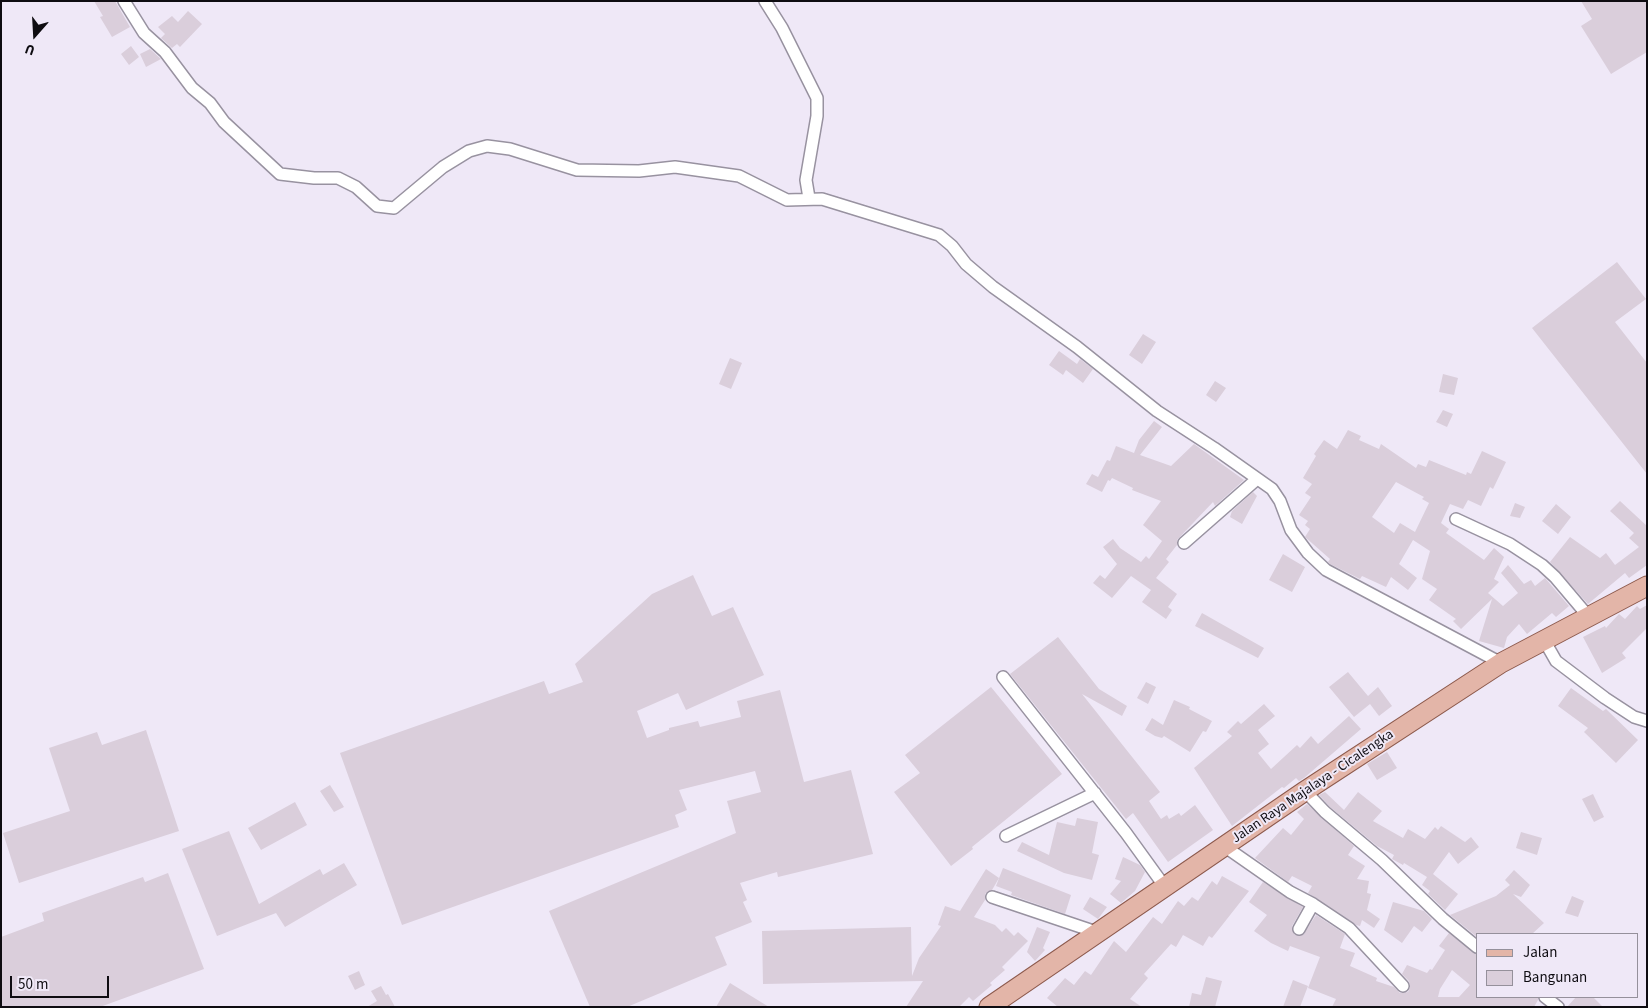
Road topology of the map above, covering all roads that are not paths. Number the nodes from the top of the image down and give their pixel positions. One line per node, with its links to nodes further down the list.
1 (124, 1): 3 (street)
2 (765, 1): 3 (street)
3 (809, 198): 4 (street)
4 (1257, 479): 6 (street); 10 (street)
5 (1456, 519): 8 (street)
6 (1184, 543)
7 (1647, 586): 8 (main road, Jalan Raya Majalaya - Cicalengka)
8 (1588, 616): 9 (main road, Jalan Raya Majalaya - Cicalengka)
9 (1544, 640): 10 (main road, Jalan Raya Majalaya - Cicalengka); 12 (street)
10 (1501, 663): 13 (main road, Jalan Raya Majalaya - Cicalengka)
11 (1003, 677): 14 (street)
12 (1647, 721)
13 (1305, 791): 16 (main road, Jalan Raya Majalaya - Cicalengka); 22 (street)
14 (1095, 793): 15 (street); 17 (street)
15 (1006, 836)
16 (1224, 846): 17 (main road, Jalan Raya Majalaya - Cicalengka); 19 (street)
17 (1165, 887): 21 (main road, Jalan Raya Majalaya - Cicalengka)
18 (992, 897): 21 (street)
19 (1313, 904): 20 (street); 23 (street)
20 (1299, 929)
21 (1099, 933): 25 (main road, Jalan Raya Majalaya - Cicalengka)
22 (1476, 945)
23 (1403, 986)
24 (1545, 998): 26 (street)
25 (990, 1007)
26 (1558, 1007)

